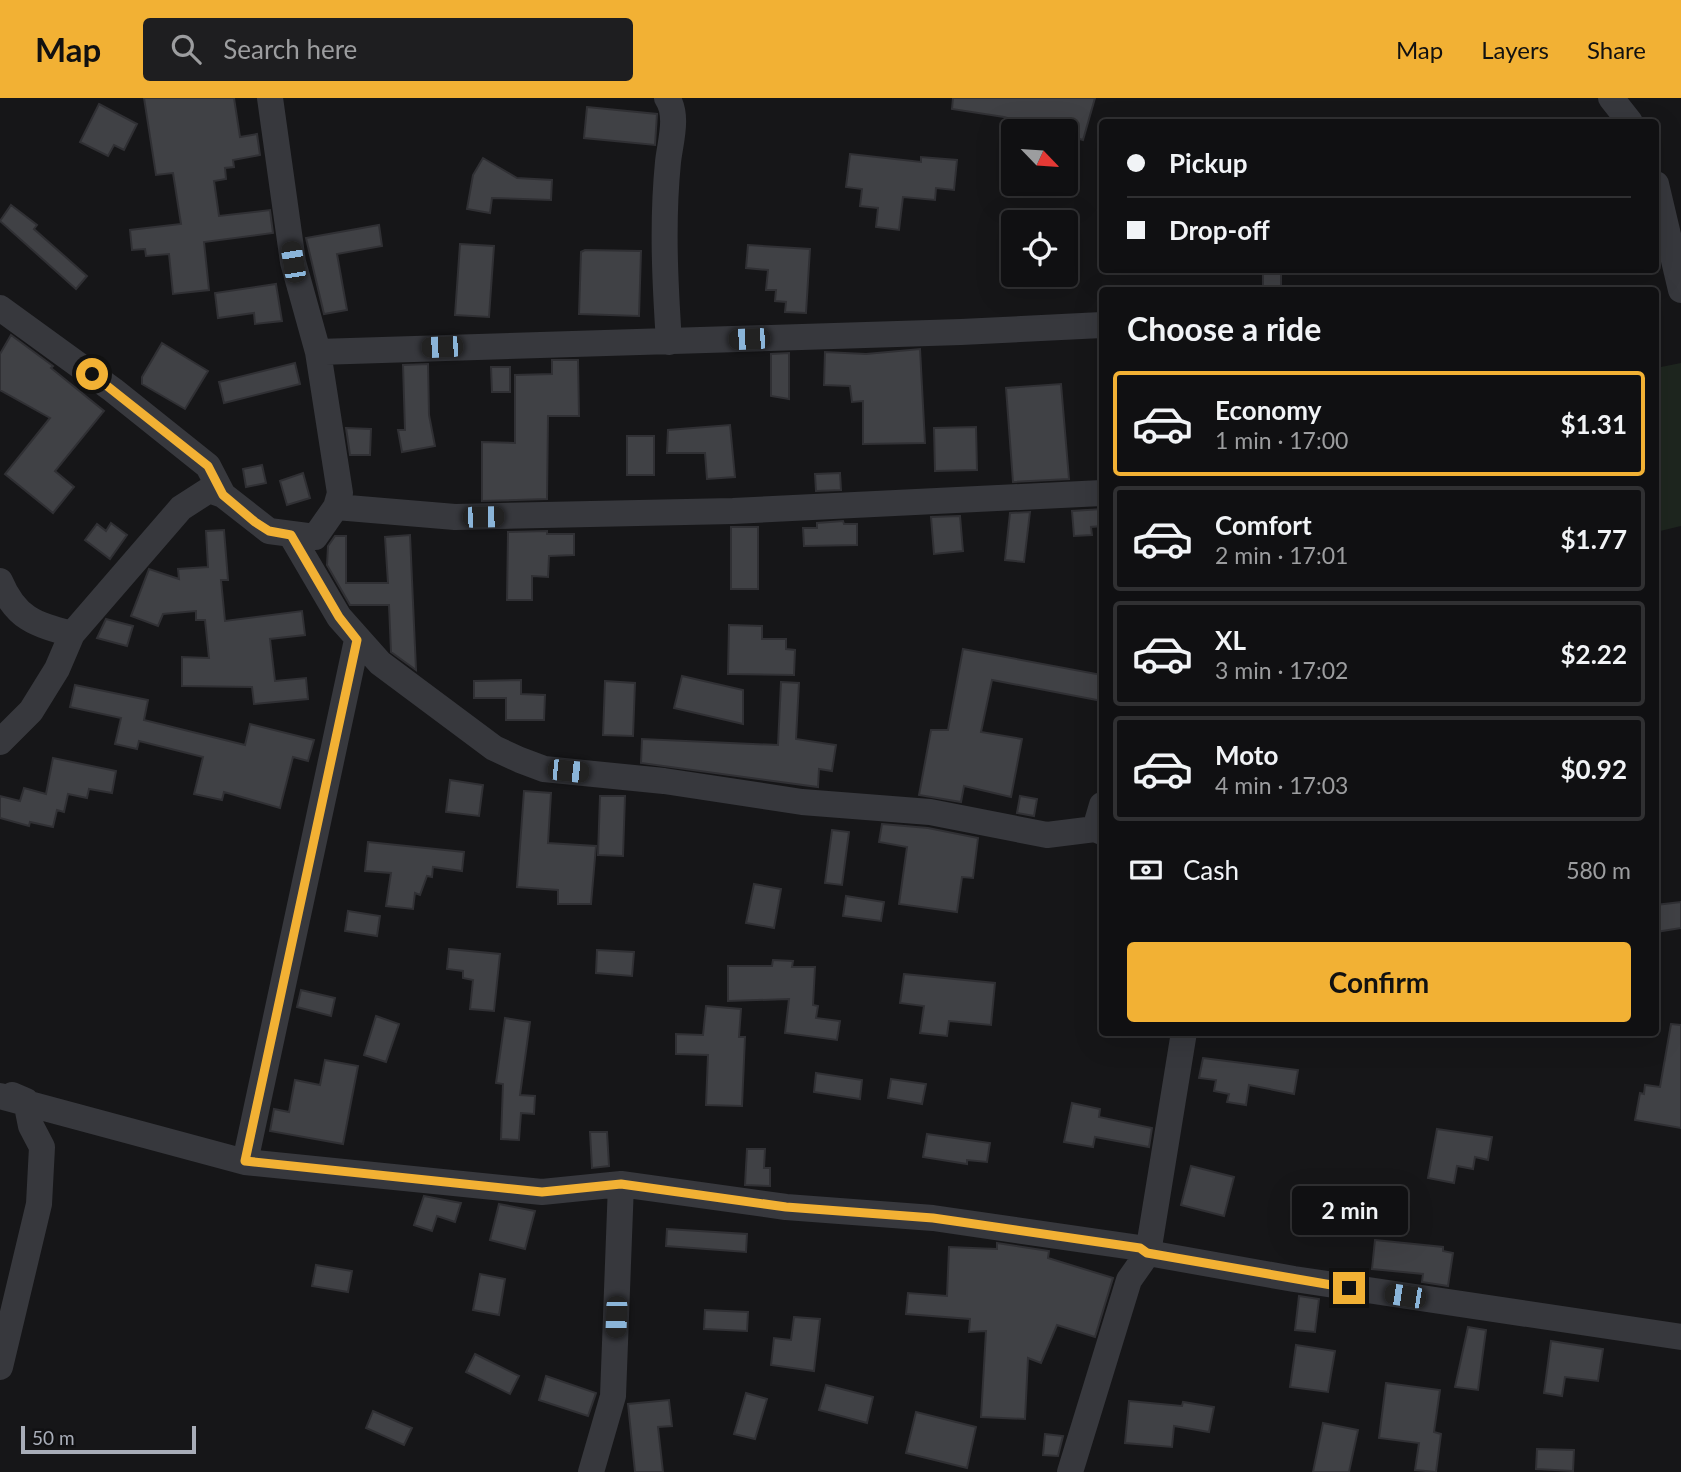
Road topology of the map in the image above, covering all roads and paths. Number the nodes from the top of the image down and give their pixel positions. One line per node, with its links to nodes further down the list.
1 (270, 98): 11 (street)
2 (667, 98): 10 (street)
3 (1611, 98): 4 (street)
4 (1628, 119)
5 (1659, 197): 6 (street)
6 (1681, 290): 7 (street)
7 (1659, 292)
8 (0, 308): 13 (street)
9 (1099, 325): 10 (street)
10 (669, 342): 11 (street)
11 (318, 352): 14 (street)
12 (1099, 493): 14 (street)
13 (223, 495): 15 (street); 17 (street)
14 (336, 508): 15 (street)
15 (291, 535): 18 (street)
16 (0, 581): 17 (street)
17 (72, 634): 19 (street)
18 (357, 640): 20 (street); 25 (street)
19 (0, 742)
20 (1099, 822)
21 (1183, 1036): 27 (street)
22 (0, 1090): 24 (street)
23 (0, 1096): 24 (street)
24 (26, 1101): 25 (street); 29 (street)
25 (245, 1161): 26 (street)
26 (621, 1184): 27 (street); 30 (street)
27 (1147, 1253): 28 (street); 31 (street)
28 (1681, 1337)
29 (0, 1367)
30 (591, 1472)
31 (1070, 1472)

